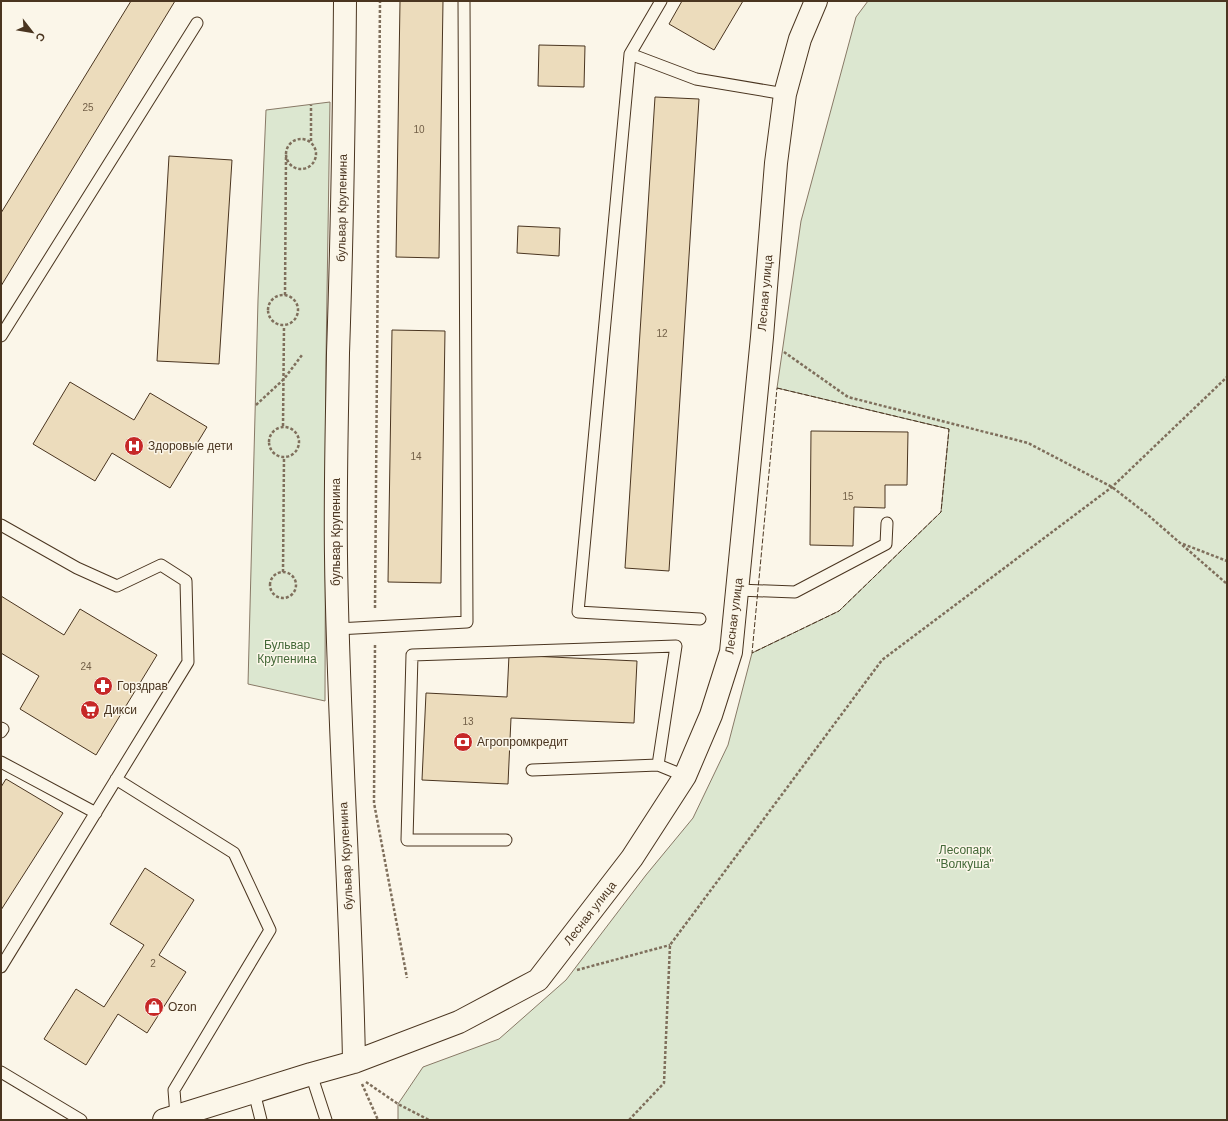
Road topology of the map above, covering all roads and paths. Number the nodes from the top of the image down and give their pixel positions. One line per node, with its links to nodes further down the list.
1 (345, 1): 32 (street, бульвар Крупенина)
2 (380, 1): 31 (path)
3 (464, 1): 31 (lane)
4 (661, 1): 7 (lane)
5 (816, 1): 8 (street, Лесная улица)
6 (197, 23): 14 (lane)
7 (630, 54): 8 (lane); 30 (lane)
8 (785, 94): 15 (street, Лесная улица)
9 (311, 104): 10 (path)
10 (311, 142): 11 (path); 11 (path)
11 (286, 156): 12 (path)
12 (285, 295): 13 (path); 13 (path)
13 (284, 326): 18 (path)
14 (1, 336)
15 (762, 337): 22 (path); 29 (street, Лесная улица)
16 (302, 355): 18 (path)
17 (1227, 376): 22 (path)
18 (284, 379): 19 (path); 20 (path)
19 (256, 405)
20 (283, 426): 21 (path); 21 (path)
21 (284, 457): 27 (path)
22 (1112, 487): 25 (path); 42 (path)
23 (886, 522): 29 (lane)
24 (1, 525): 39 (lane)
25 (1180, 543): 26 (path); 28 (path)
26 (1227, 561)
27 (283, 572): 27 (path)
28 (1227, 584)
29 (737, 590): 38 (street, Лесная улица)
30 (700, 619)
31 (375, 627): 32 (lane); 45 (path)
32 (337, 629): 46 (street, бульвар Крупенина)
33 (1, 728): 34 (lane)
34 (1, 732)
35 (1, 762): 40 (lane)
36 (658, 765): 37 (lane); 38 (lane); 41 (lane)
37 (532, 770)
38 (685, 776): 46 (street, Лесная улица)
39 (116, 780): 40 (lane); 50 (lane)
40 (96, 813): 43 (lane)
41 (506, 840)
42 (670, 945): 44 (path); 56 (path)
43 (1, 967)
44 (575, 971)
45 (407, 978)
46 (354, 1062): 48 (street, Лесная улица)
47 (1, 1072): 51 (lane)
48 (311, 1074): 49 (street, Лесная улица); 53 (lane)
49 (254, 1092): 50 (street, Лесная улица); 52 (lane)
50 (170, 1118)
51 (81, 1120)
52 (261, 1120)
53 (326, 1120)
54 (378, 1120): 55 (path)
55 (429, 1120)
56 (629, 1120)

